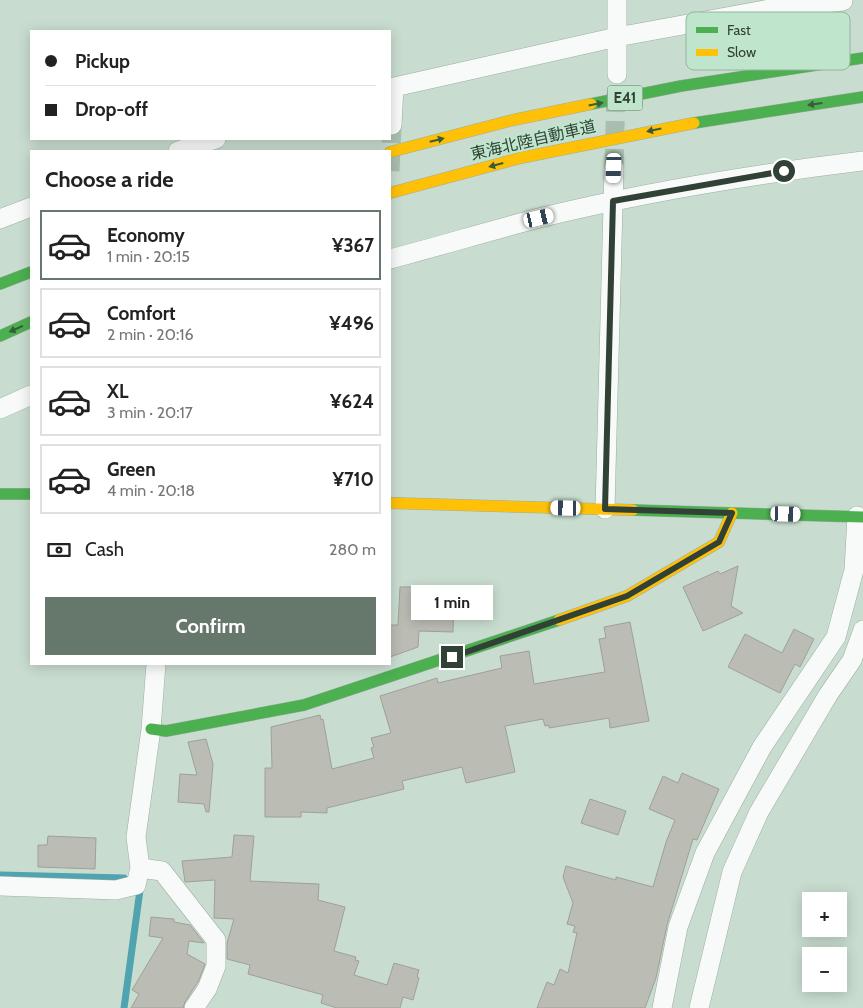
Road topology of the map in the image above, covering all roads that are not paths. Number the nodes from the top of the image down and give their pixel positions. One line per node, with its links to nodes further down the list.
1 (617, 0): 5 (street)
2 (843, 1): 3 (street)
3 (753, 12)
4 (686, 24): 5 (street)
5 (617, 36): 9 (street); 10 (street)
6 (863, 58): 7 (main road, 東海北陸自動車道 / E41, one-way to 6)
7 (850, 60)
8 (785, 70): 15 (main road, 東海北陸自動車道 / E41, one-way to 8)
9 (617, 74)
10 (392, 87): 12 (street)
11 (863, 97): 18 (main road, 東海北陸自動車道 / E41, one-way to 18)
12 (392, 126)
13 (213, 140): 14 (street)
14 (181, 150)
15 (391, 152)
16 (863, 161): 19 (street)
17 (614, 168): 19 (street)
18 (391, 192)
19 (613, 201): 22 (street); 32 (street)
20 (30, 207): 21 (street)
21 (0, 219)
22 (391, 260)
23 (30, 272): 24 (main road)
24 (0, 284)
25 (30, 322): 26 (main road, one-way to 26)
26 (0, 336)
27 (30, 395): 28 (street)
28 (0, 409)
29 (0, 494): 30 (main road)
30 (30, 494)
31 (391, 503): 32 (main road)
32 (605, 509): 33 (main road)
33 (732, 513): 34 (main road); 37 (main road)
34 (860, 516): 41 (street)
35 (863, 630): 42 (street)
36 (156, 665): 37 (street)
37 (151, 729): 38 (street)
38 (140, 868): 39 (street); 40 (street)
39 (0, 886)
40 (194, 1008)
41 (662, 1008)
42 (699, 1008)

